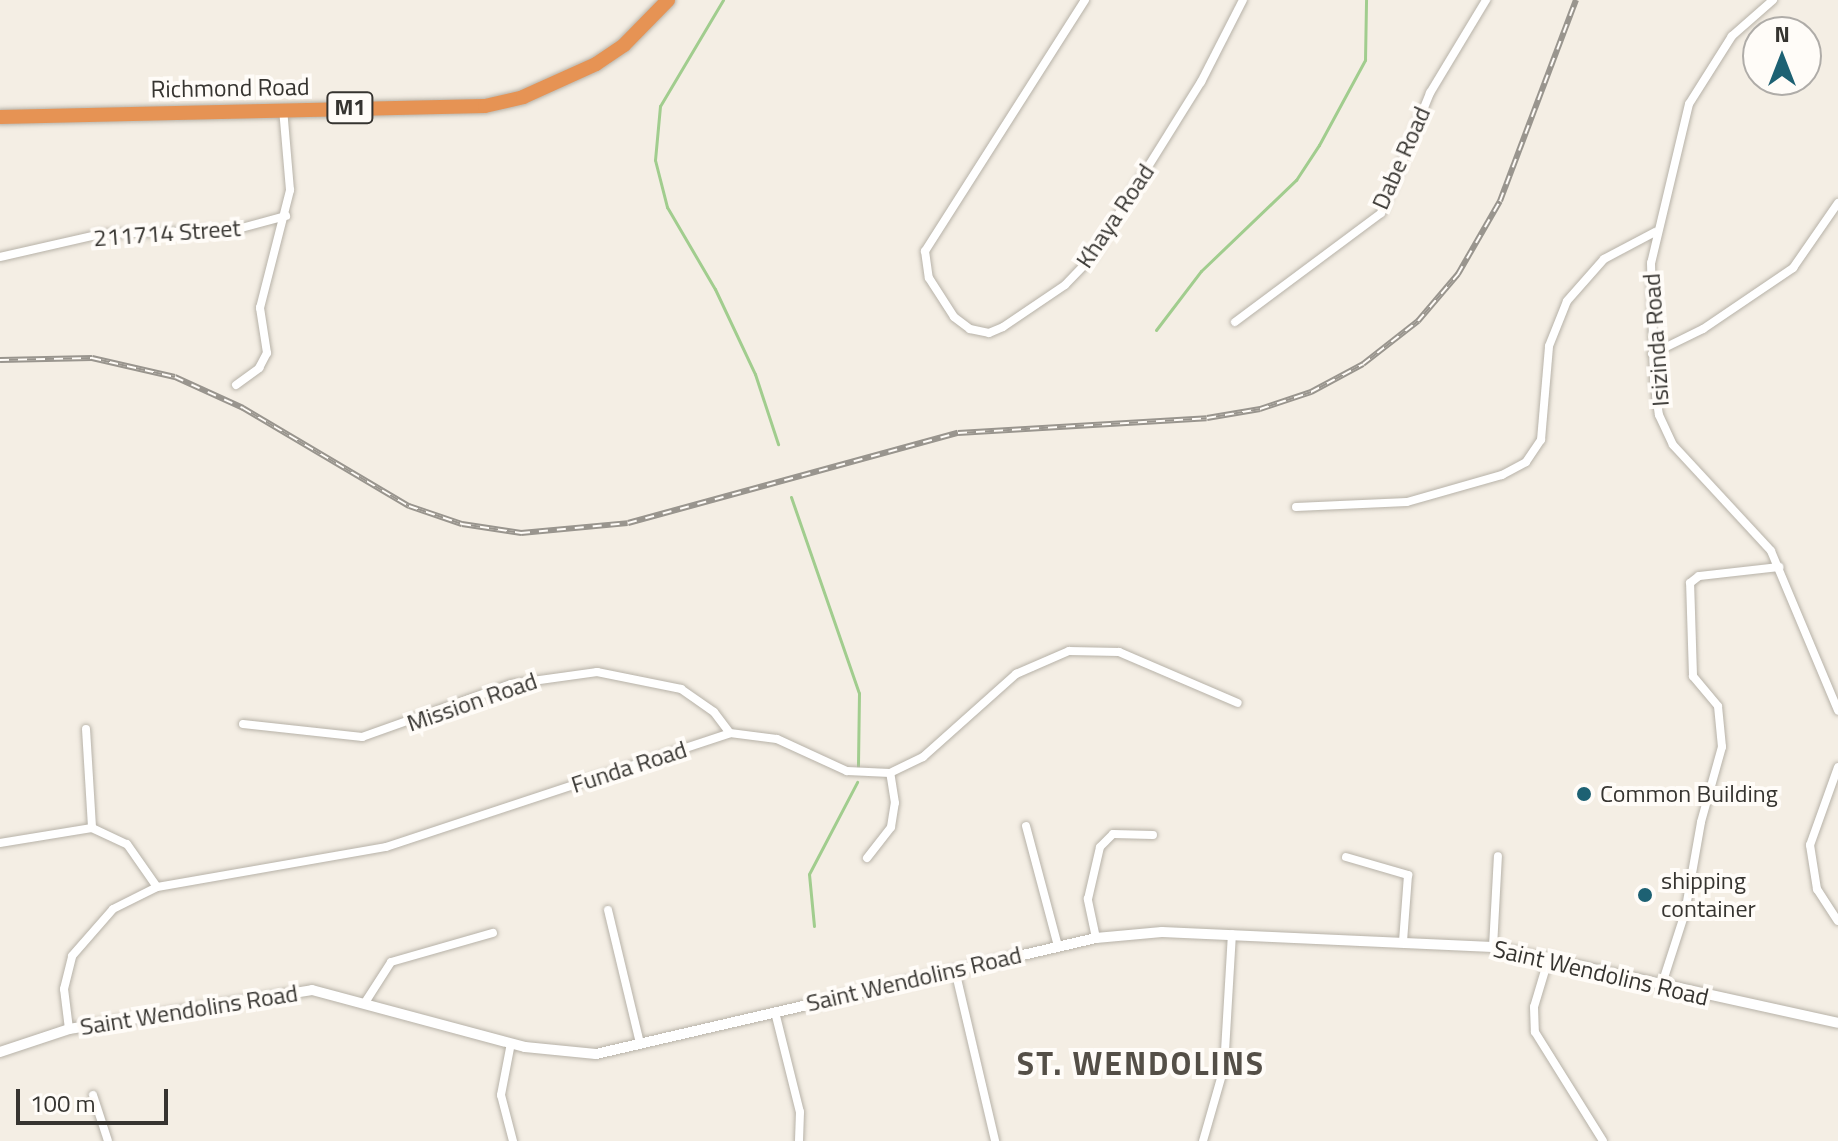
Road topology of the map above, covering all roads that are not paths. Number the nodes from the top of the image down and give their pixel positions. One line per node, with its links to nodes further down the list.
1 (668, 0): 6 (highway, Richmond Road / M1)
2 (1085, 0): 3 (street, Khaya Road)
3 (1243, 0)
4 (1486, 0): 12 (street, Dabe Road)
5 (1773, 0): 10 (street, Isizinda Road)
6 (283, 108): 7 (highway, Richmond Road / M1); 9 (street)
7 (0, 117)
8 (1838, 203): 13 (street)
9 (286, 216): 11 (street, 211714 Street); 14 (street)
10 (1655, 232): 13 (street, Isizinda Road); 15 (street)
11 (0, 257)
12 (1235, 322)
13 (1652, 354): 16 (street, Isizinda Road)
14 (236, 385)
15 (1296, 507)
16 (1779, 567): 18 (street, Isizinda Road); 42 (street)
17 (1238, 703): 23 (street, Funda Road)
18 (1838, 710)
19 (243, 724): 21 (street, Mission Road)
20 (86, 729): 25 (street)
21 (730, 733): 23 (street, Funda Road); 31 (street, Funda Road)
22 (1838, 767): 33 (street)
23 (890, 773): 30 (street)
24 (1026, 826): 38 (street)
25 (92, 828): 27 (street); 31 (street)
26 (1153, 835): 36 (street)
27 (0, 843)
28 (1498, 856): 39 (street)
29 (1346, 857): 37 (street)
30 (867, 858)
31 (157, 887): 46 (street, Funda Road)
32 (608, 910): 48 (street)
33 (1838, 921)
34 (493, 933): 43 (street)
35 (1232, 934): 36 (street, Saint Wendolins Road); 37 (street, Saint Wendolins Road); 55 (street)
36 (1096, 938): 38 (street, Saint Wendolins Road)
37 (1403, 941): 39 (street, Saint Wendolins Road)
38 (1058, 946): 41 (street, Saint Wendolins Road)
39 (1493, 947): 40 (street, Saint Wendolins Road)
40 (1549, 957): 42 (street, Saint Wendolins Road); 56 (street)
41 (955, 970): 44 (street, Saint Wendolins Road); 54 (street)
42 (1662, 984): 45 (street, Saint Wendolins Road)
43 (366, 1001): 46 (street, Saint Wendolins Road); 47 (street, Saint Wendolins Road)
44 (775, 1012): 48 (street, Saint Wendolins Road); 53 (street)
45 (1838, 1023)
46 (69, 1029): 49 (street, Saint Wendolins Road)
47 (511, 1043): 48 (street, Saint Wendolins Road); 52 (street)
48 (640, 1043)
49 (0, 1052)
50 (93, 1095): 51 (street)
51 (108, 1141)
52 (513, 1141)
53 (799, 1141)
54 (995, 1141)
55 (1203, 1141)
56 (1603, 1141)

